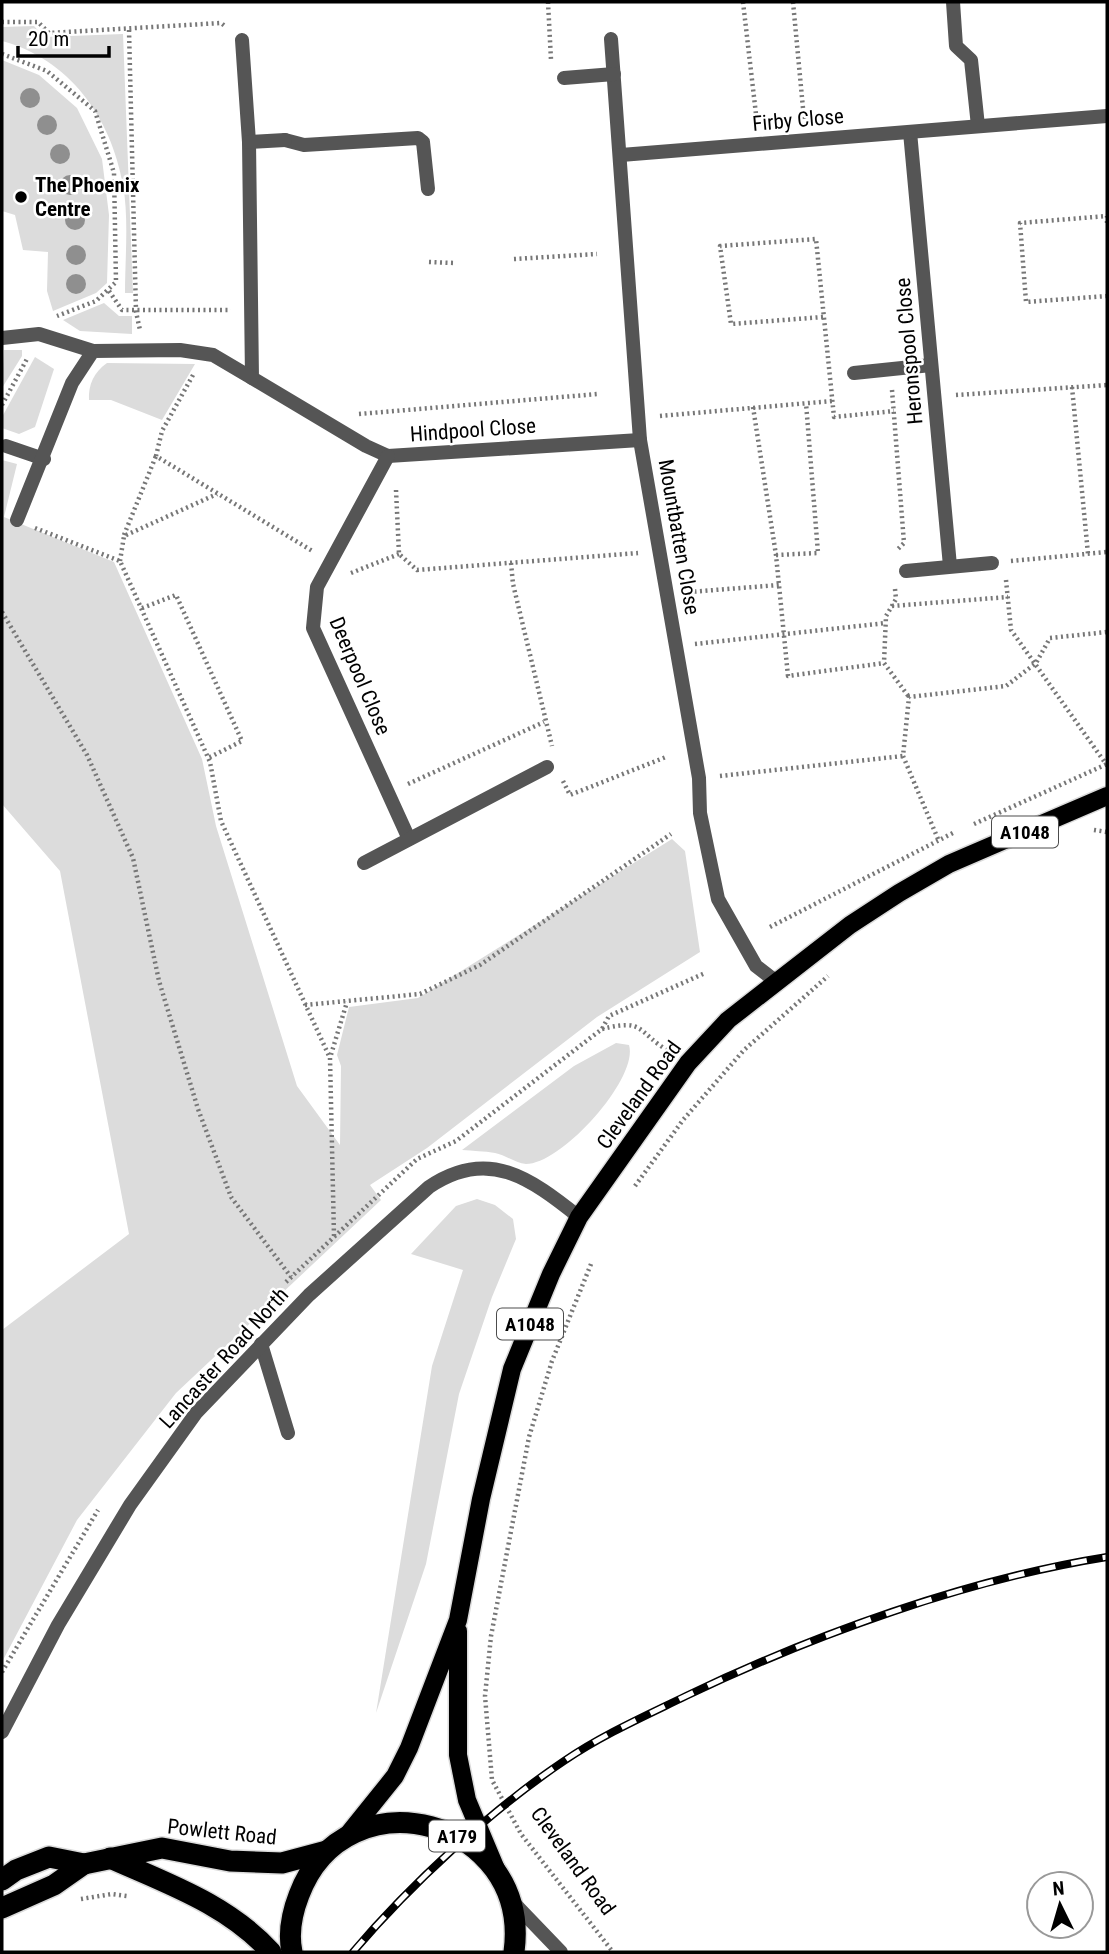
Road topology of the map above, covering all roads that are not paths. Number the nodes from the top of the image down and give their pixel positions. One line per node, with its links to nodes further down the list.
1 (953, 2): 7 (street)
2 (611, 39): 4 (street, Mountbatten Close)
3 (242, 40): 9 (street)
4 (614, 74): 5 (street); 10 (street, Mountbatten Close)
5 (564, 78)
6 (1107, 116): 7 (street, Firby Close)
7 (978, 126): 8 (street, Firby Close)
8 (910, 132): 10 (street, Firby Close); 14 (street, Heronspool Close)
9 (249, 142): 11 (street); 16 (street)
10 (621, 155): 17 (street, Mountbatten Close)
11 (428, 189)
12 (2, 338): 13 (street, Hindpool Close)
13 (93, 351): 16 (street, Hindpool Close); 20 (street)
14 (931, 365): 15 (street); 23 (street, Heronspool Close)
15 (854, 373)
16 (252, 378): 19 (street, Hindpool Close)
17 (640, 440): 19 (street, Hindpool Close); 29 (street, Mountbatten Close)
18 (6, 446): 20 (street)
19 (392, 456): 27 (street, Deerpool Close)
20 (44, 459): 21 (street)
21 (17, 520)
22 (998, 562): 23 (street)
23 (950, 566): 24 (street)
24 (906, 571)
25 (553, 769): 27 (street)
26 (1107, 796): 29 (main road, Cleveland Road / A1048)
27 (409, 839): 28 (street)
28 (364, 863)
29 (778, 983): 30 (main road, Cleveland Road / A1048)
30 (579, 1217): 31 (street, Lancaster Road North); 33 (main road, Cleveland Road / A1048)
31 (261, 1344): 32 (street); 34 (street, Lancaster Road North)
32 (288, 1433)
33 (458, 1620): 35 (main road, Cleveland Road / A1048); 39 (main road, Cleveland Road / A1048)
34 (3, 1727)
35 (346, 1837): 36 (highway, A179); 39 (highway, A179)
36 (327, 1851): 37 (highway, Powlett Road / A179); 44 (highway, A179)
37 (110, 1858): 38 (highway, Powlett Road / A179); 43 (highway)
38 (84, 1864): 40 (highway, Powlett Road / A179); 42 (highway, Powlett Road / A179)
39 (496, 1870): 41 (highway, A179)
40 (2, 1880)
41 (512, 1900): 45 (highway, A179); 46 (street)
42 (2, 1908)
43 (271, 1952)
44 (292, 1952)
45 (514, 1952)
46 (561, 1952)

